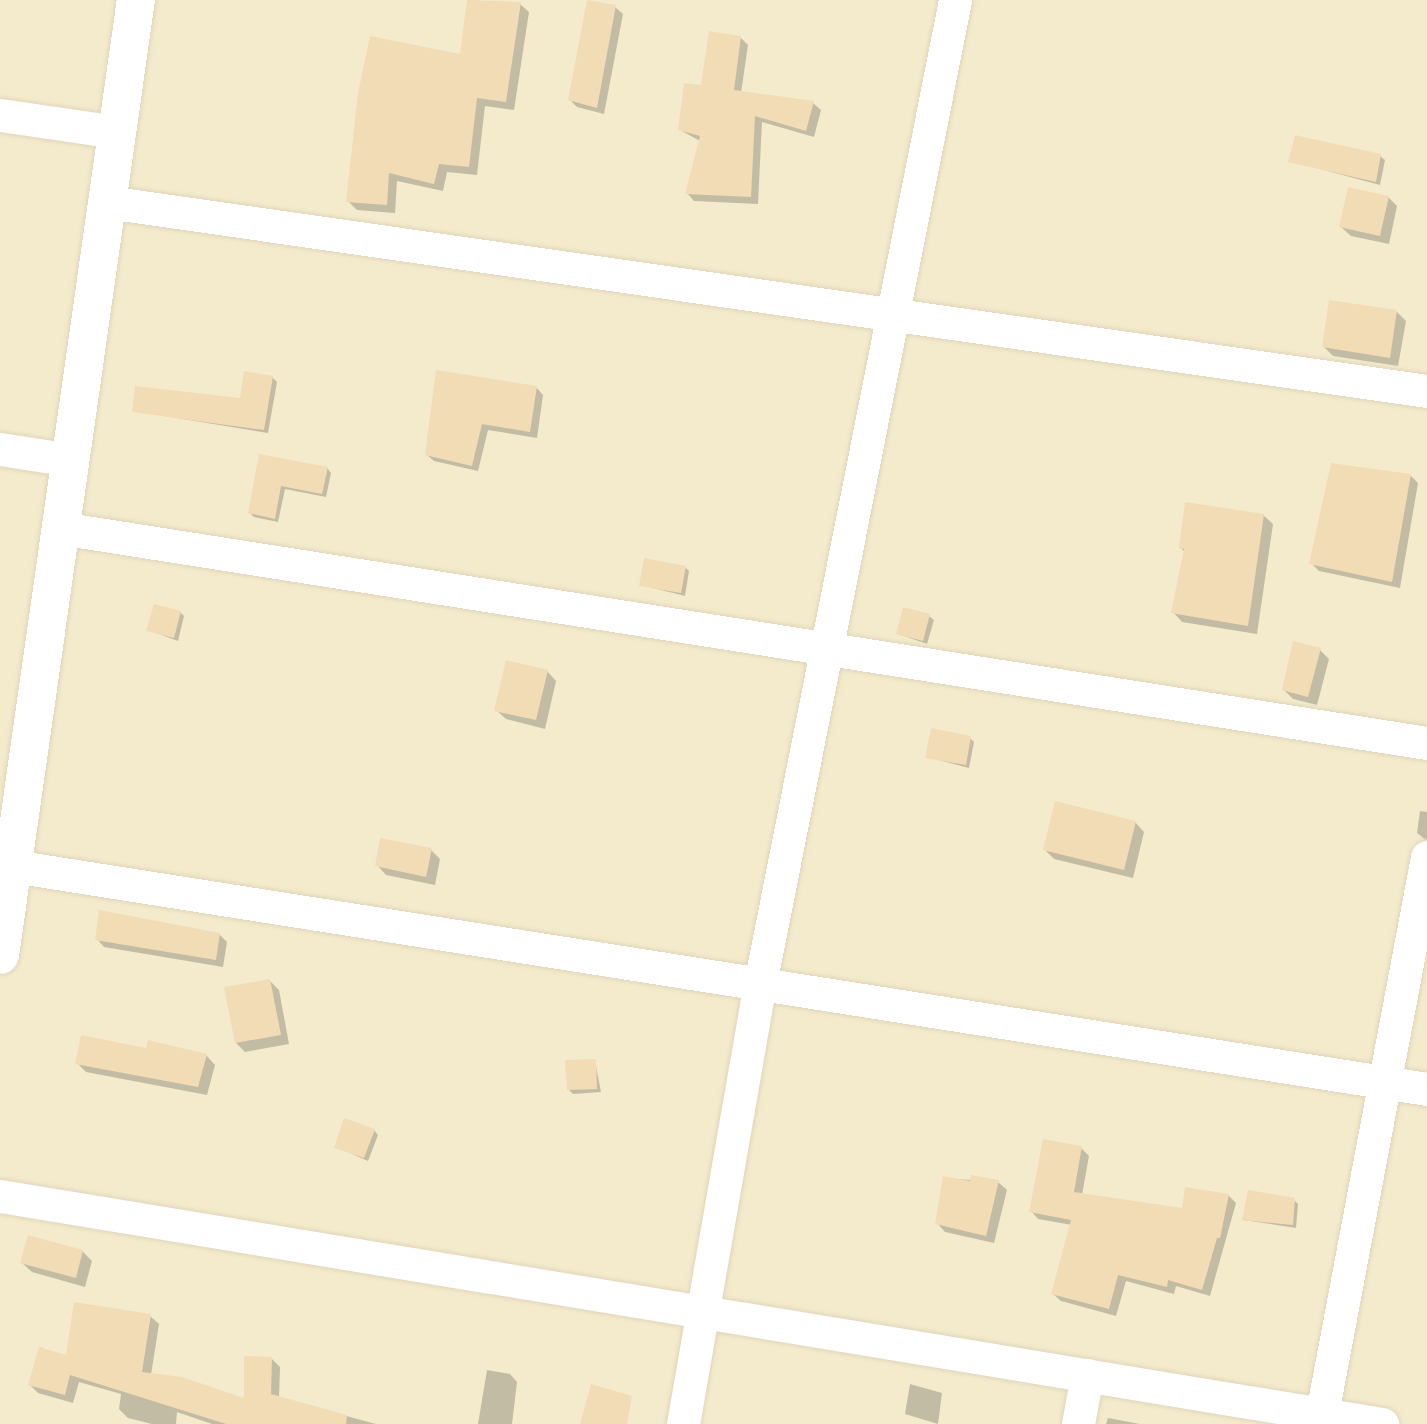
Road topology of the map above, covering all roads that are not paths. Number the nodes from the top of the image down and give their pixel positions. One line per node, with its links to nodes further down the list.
1 (136, 0): 4 (main road)
2 (950, 1): 6 (street)
3 (0, 116): 4 (street)
4 (117, 132): 5 (main road)
5 (107, 202): 6 (street); 9 (main road)
6 (892, 315): 7 (street); 11 (street)
7 (1427, 391)
8 (0, 449): 9 (street)
9 (70, 460): 10 (main road)
10 (60, 528): 11 (street); 14 (main road)
11 (826, 649): 12 (street); 16 (street)
12 (1427, 743)
13 (1427, 857): 17 (street)
14 (6, 865): 15 (main road); 16 (street)
15 (0, 955)
16 (760, 984): 17 (street); 20 (street)
17 (1384, 1082): 18 (street); 22 (street)
18 (1427, 1089)
19 (0, 1196): 20 (street)
20 (703, 1312): 21 (street); 23 (street)
21 (1087, 1375): 22 (street); 24 (street)
22 (1321, 1419): 25 (street)
23 (683, 1424)
24 (1078, 1424)
25 (1382, 1424)

